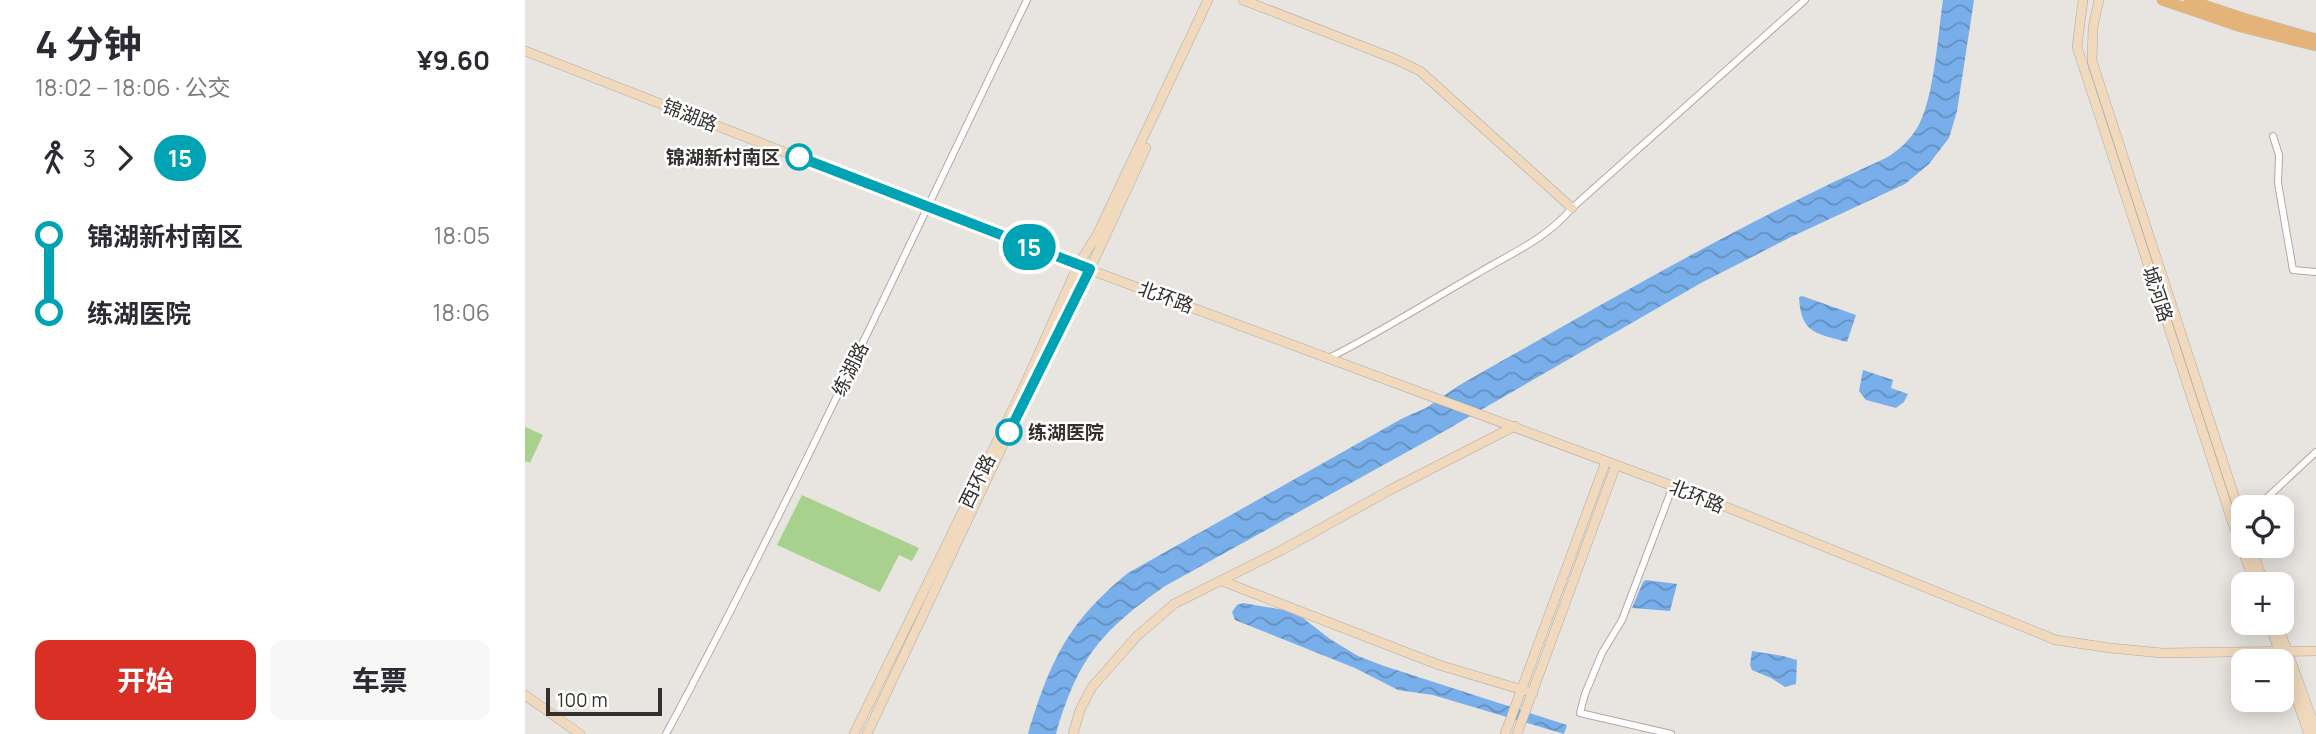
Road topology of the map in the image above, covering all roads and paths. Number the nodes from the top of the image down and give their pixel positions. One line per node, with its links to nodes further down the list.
1 (1027, 0): 14 (street, 练湖路)
2 (1208, 0): 16 (main road, 西环路)
3 (1214, 0): 17 (main road, 西环路)
4 (1243, 0): 15 (main road)
5 (1805, 0): 15 (street)
6 (2083, 0): 24 (main road, 城河路)
7 (2099, 0): 25 (main road, 城河路)
8 (2162, 0): 11 (main road)
9 (2189, 0): 10 (main road)
10 (2316, 38)
11 (2316, 46)
12 (525, 51): 14 (main road, 锦湖路)
13 (2273, 136): 18 (street)
14 (927, 207): 16 (main road, 锦湖路); 39 (street, 练湖路)
15 (1572, 208): 19 (street)
16 (1078, 265): 17 (main road, 锦湖路); 40 (main road, 西环路)
17 (1090, 269): 19 (main road, 北环路); 41 (main road, 西环路)
18 (2316, 272)
19 (1329, 358): 20 (main road, 北环路)
20 (1515, 426): 22 (main road, 北环路); 27 (main road)
21 (2316, 452): 26 (street)
22 (1611, 463): 23 (main road, 北环路); 33 (main road); 34 (main road)
23 (1673, 486): 28 (main road, 北环路); 44 (street)
24 (2232, 495)
25 (2232, 495)
26 (2270, 495)
27 (1222, 581): 33 (main road); 42 (main road)
28 (2231, 652)
29 (2294, 652): 30 (main road, 北环路)
30 (2316, 652)
31 (2294, 676): 36 (main road)
32 (2294, 685): 45 (main road)
33 (1522, 690): 34 (main road); 37 (main road)
34 (1533, 693): 43 (main road)
35 (525, 695): 38 (main road)
36 (2316, 730)
37 (1506, 733)
38 (580, 734)
39 (666, 734)
40 (853, 734)
41 (867, 734)
42 (1073, 734)
43 (1517, 734)
44 (1671, 734)
45 (2309, 734)

